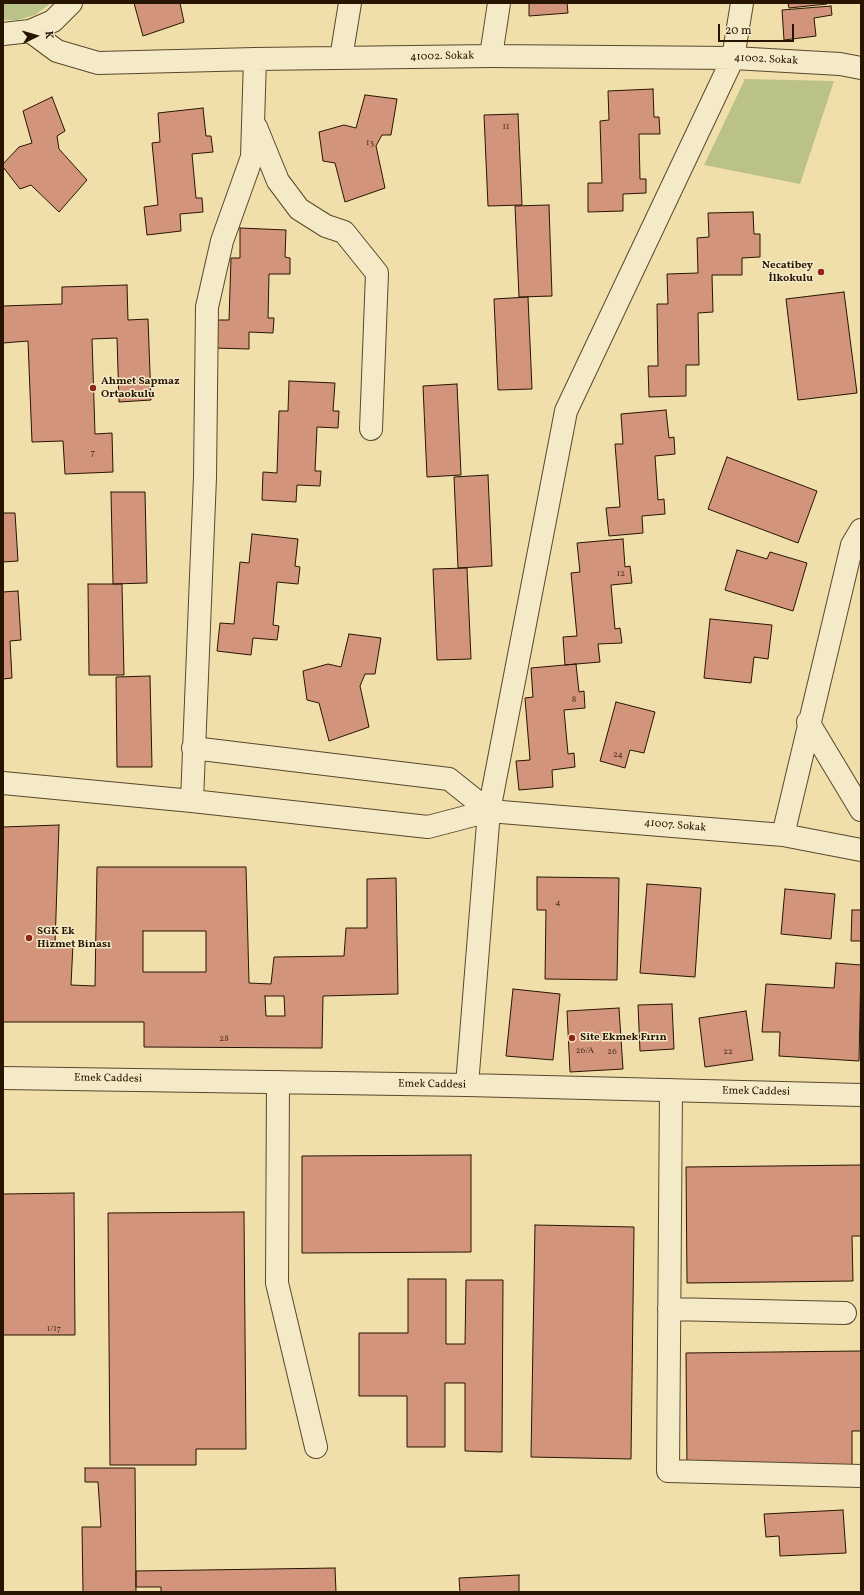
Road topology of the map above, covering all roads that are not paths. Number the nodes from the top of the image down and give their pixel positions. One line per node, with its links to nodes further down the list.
1 (71, 3): 5 (street)
2 (350, 3): 8 (street)
3 (500, 3): 7 (street)
4 (742, 3): 9 (street)
5 (30, 32): 6 (street); 10 (street, 41002. Sokak)
6 (3, 34)
7 (491, 56): 8 (street, 41002. Sokak); 9 (street, 41002. Sokak)
8 (341, 58): 10 (street, 41002. Sokak)
9 (733, 58): 11 (street, 41002. Sokak); 20 (street)
10 (255, 59): 12 (street)
11 (861, 68)
12 (253, 118): 13 (street); 16 (street)
13 (371, 429)
14 (861, 530): 15 (street)
15 (808, 722): 19 (street); 21 (street)
16 (194, 748): 18 (street); 20 (street)
17 (3, 783): 18 (street, 41007. Sokak)
18 (192, 801): 20 (street, 41007. Sokak)
19 (861, 810)
20 (489, 811): 21 (street, 41007. Sokak); 25 (street)
21 (783, 834): 22 (street, 41007. Sokak)
22 (861, 850)
23 (3, 1078): 24 (street, Emek Caddesi)
24 (278, 1082): 25 (street, Emek Caddesi); 30 (street)
25 (467, 1085): 26 (street, Emek Caddesi)
26 (672, 1090): 27 (street, Emek Caddesi); 28 (street)
27 (861, 1095)
28 (669, 1309): 29 (street); 31 (street)
29 (845, 1313)
30 (316, 1447)
31 (861, 1476)

